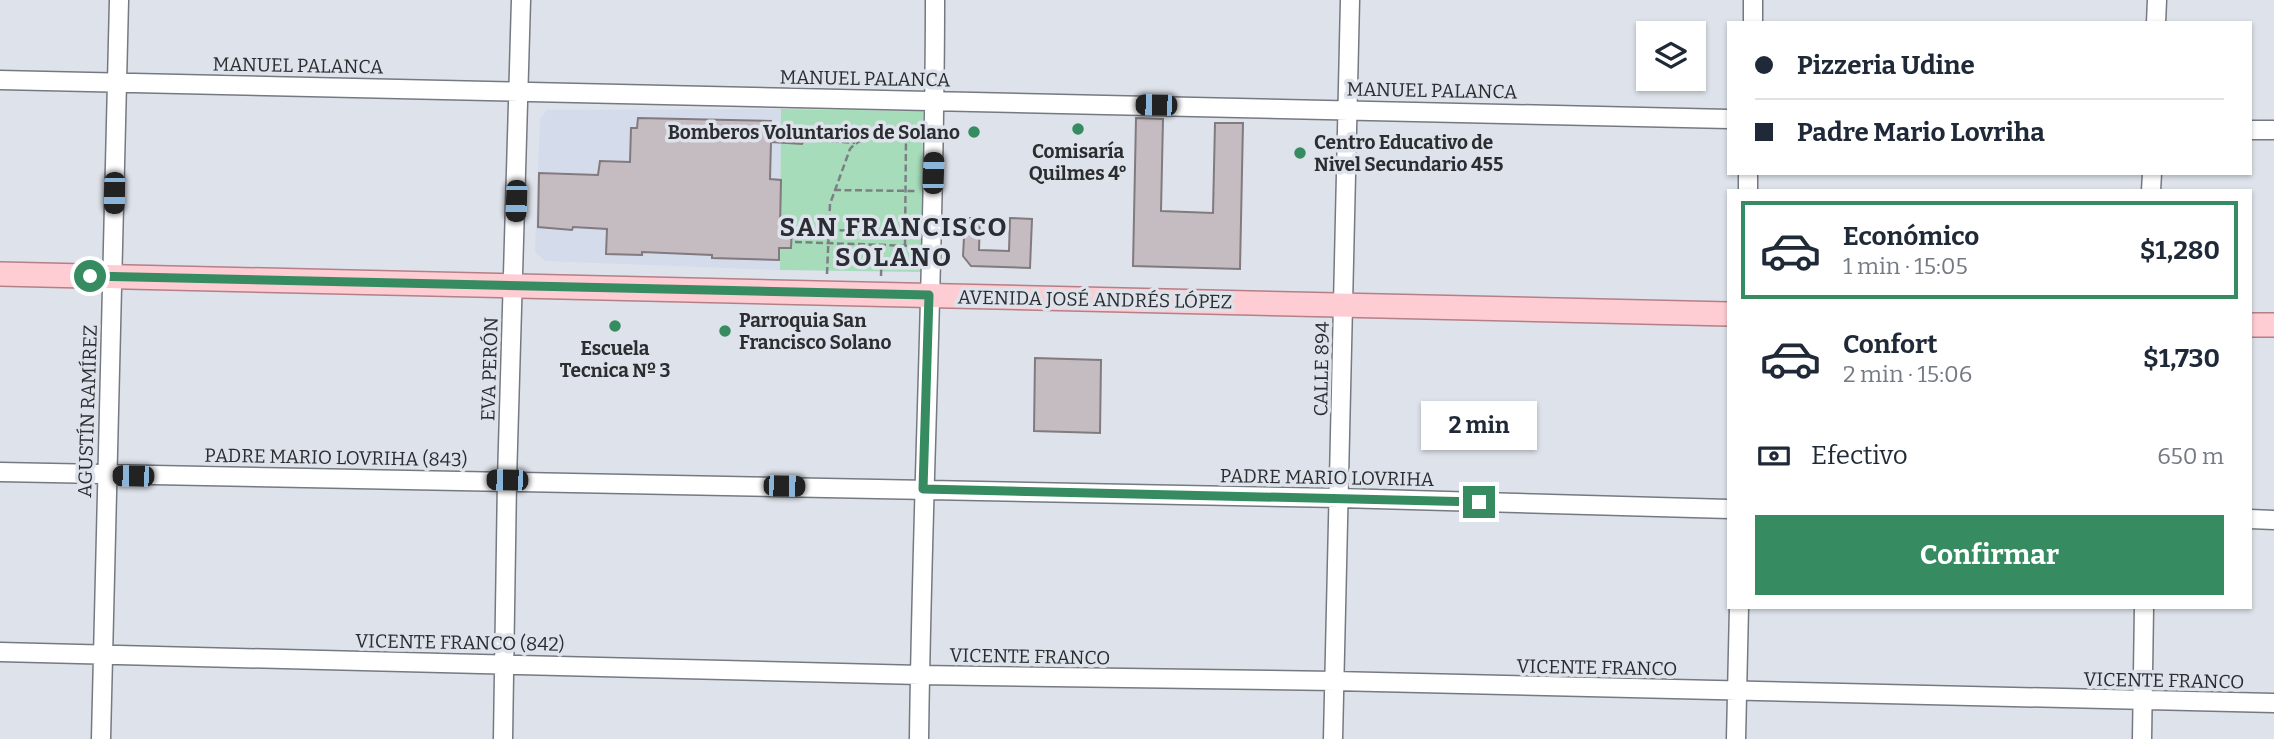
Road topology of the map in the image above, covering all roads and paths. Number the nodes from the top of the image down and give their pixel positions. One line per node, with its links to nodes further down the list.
1 (119, 0): 10 (street, AGUSTÍN RAMÍREZ)
2 (521, 0): 11 (street, EVA PERÓN)
3 (935, 0): 12 (street)
4 (1350, 0): 13 (street, CALLE 894)
5 (1754, 0): 7 (street)
6 (2157, 0): 8 (street)
7 (1753, 21)
8 (2156, 21)
9 (0, 80): 10 (street, MANUEL PALANCA)
10 (117, 82): 11 (street, MANUEL PALANCA); 32 (street, AGUSTÍN RAMÍREZ)
11 (519, 90): 12 (street, MANUEL PALANCA); 33 (street, EVA PERÓN)
12 (935, 100): 13 (street, MANUEL PALANCA); 18 (street)
13 (1349, 109): 14 (street, MANUEL PALANCA); 37 (street, CALLE 894)
14 (1727, 119)
15 (2252, 130): 16 (street)
16 (2274, 130)
17 (906, 136): 18 (path); 20 (path); 22 (path)
18 (934, 136): 23 (street)
19 (811, 138): 20 (path)
20 (855, 143): 21 (path)
21 (834, 190): 22 (path); 24 (path)
22 (905, 191): 23 (path); 25 (path)
23 (932, 192): 26 (street)
24 (828, 230): 25 (path); 28 (path)
25 (905, 233): 26 (path); 30 (path)
26 (931, 240): 30 (path); 36 (street)
27 (794, 242): 28 (path)
28 (828, 243): 29 (path); 34 (path)
29 (882, 244): 30 (path); 35 (path)
30 (905, 245)
31 (0, 274): 32 (main road, AVENIDA JOSÉ ANDRÉS LÓPEZ)
32 (112, 277): 33 (main road, AVENIDA JOSÉ ANDRÉS LÓPEZ); 42 (street, AGUSTÍN RAMÍREZ)
33 (513, 285): 34 (main road, AVENIDA JOSÉ ANDRÉS LÓPEZ); 43 (street, EVA PERÓN)
34 (827, 293): 35 (main road, AVENIDA JOSÉ ANDRÉS LÓPEZ)
35 (880, 294): 36 (main road, AVENIDA JOSÉ ANDRÉS LÓPEZ)
36 (929, 295): 37 (main road, AVENIDA JOSÉ ANDRÉS LÓPEZ); 44 (street)
37 (1343, 304): 38 (main road, AVENIDA JOSÉ ANDRÉS LÓPEZ); 45 (street, CALLE 894)
38 (1727, 314)
39 (2252, 325): 40 (main road)
40 (2274, 325)
41 (0, 472): 42 (street, PADRE MARIO LOVRIHA (843))
42 (106, 476): 43 (street, PADRE MARIO LOVRIHA (843)); 52 (street, AGUSTÍN RAMÍREZ)
43 (507, 480): 44 (street, PADRE MARIO LOVRIHA (843)); 53 (street, EVA PERÓN)
44 (923, 489): 45 (street, PADRE MARIO LOVRIHA); 54 (street)
45 (1340, 498): 46 (street, PADRE MARIO LOVRIHA); 55 (street, CALLE 894)
46 (1727, 509)
47 (2252, 519): 48 (street)
48 (2274, 520)
49 (1739, 609): 56 (street)
50 (2144, 609): 57 (street)
51 (0, 652): 52 (street, VICENTE FRANCO (842))
52 (104, 654): 53 (street, VICENTE FRANCO (842)); 59 (street, AGUSTÍN RAMÍREZ)
53 (505, 664): 54 (street, VICENTE FRANCO (842)); 60 (street, EVA PERÓN)
54 (919, 675): 55 (street, VICENTE FRANCO); 61 (street)
55 (1334, 681): 56 (street, VICENTE FRANCO); 62 (street, CALLE 894)
56 (1737, 691): 57 (street, VICENTE FRANCO); 63 (street)
57 (2142, 700): 58 (street, VICENTE FRANCO); 64 (street)
58 (2274, 703)
59 (101, 739)
60 (503, 739)
61 (919, 739)
62 (1333, 739)
63 (1736, 739)
64 (2141, 739)

